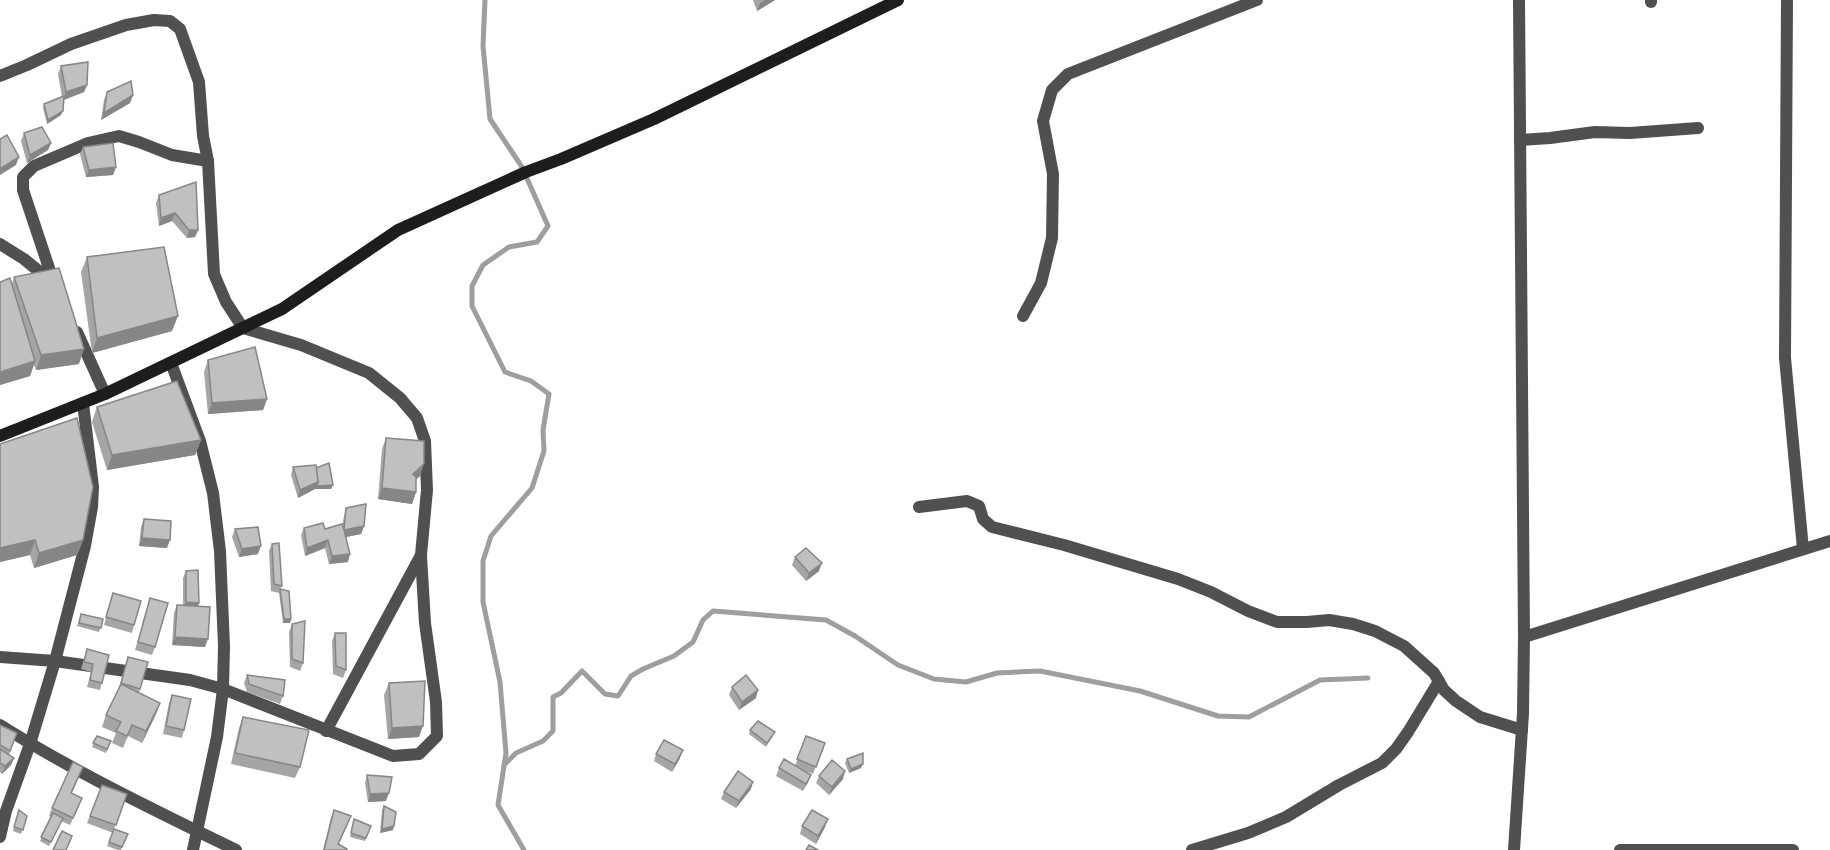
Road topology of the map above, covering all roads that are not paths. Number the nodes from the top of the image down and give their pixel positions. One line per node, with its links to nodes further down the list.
1 (898, 0): 12 (street)
2 (1257, 0): 10 (street)
3 (1519, 0): 7 (street)
4 (1787, 0): 19 (street)
5 (0, 76): 8 (street)
6 (1698, 128): 7 (street)
7 (1520, 140): 21 (street)
8 (208, 161): 9 (street); 12 (street)
9 (0, 244)
10 (1023, 316)
11 (72, 323): 14 (street)
12 (243, 328): 13 (street); 20 (street)
13 (171, 363): 14 (street); 25 (street)
14 (105, 394): 15 (street)
15 (82, 403): 16 (street); 23 (street)
16 (0, 436)
17 (919, 507): 24 (street)
18 (1830, 541): 19 (street)
19 (1803, 549): 21 (street)
20 (421, 555): 28 (street); 28 (street)
21 (1524, 638): 27 (street)
22 (0, 657): 23 (street)
23 (55, 661): 25 (street); 29 (street)
24 (1439, 681): 27 (street); 34 (street)
25 (223, 689): 28 (street); 30 (street)
26 (0, 725): 29 (street)
27 (1522, 730): 35 (street)
28 (327, 731)
29 (30, 744): 30 (street); 31 (street)
30 (199, 831): 32 (street); 33 (street)
31 (0, 837)
32 (193, 850)
33 (236, 850)
34 (1192, 850)
35 (1514, 850)
36 (1620, 850): 37 (street)
37 (1793, 850)

